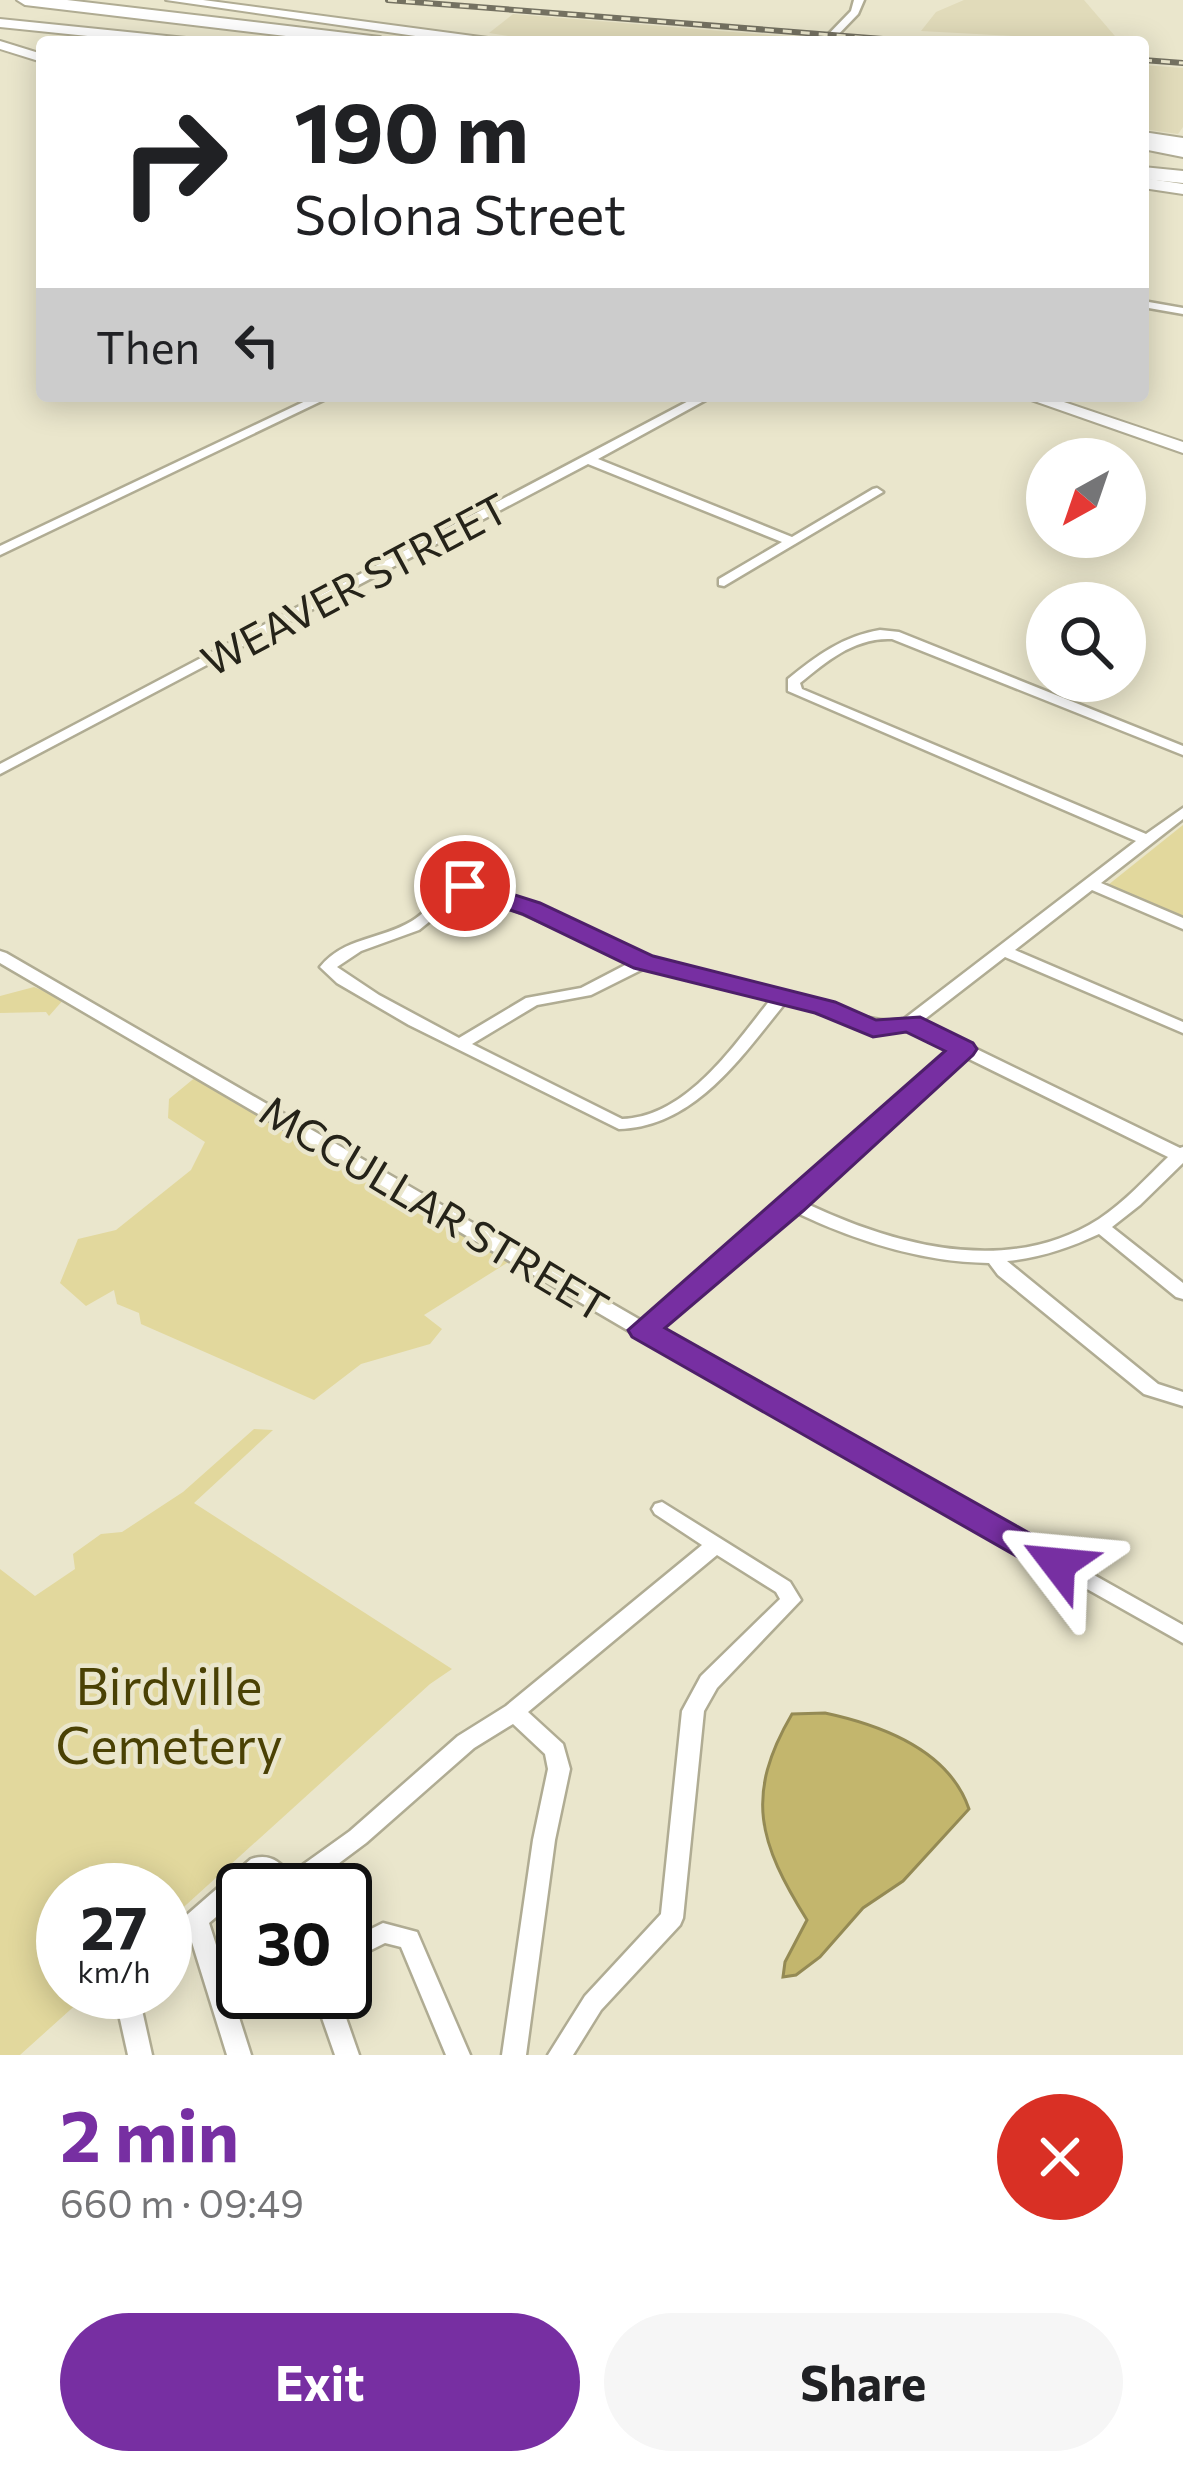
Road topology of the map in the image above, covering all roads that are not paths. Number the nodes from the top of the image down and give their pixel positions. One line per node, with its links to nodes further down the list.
1 (25, 0): 8 (highway)
2 (173, 0): 9 (main road)
3 (859, 0): 10 (street)
4 (0, 8): 7 (highway)
5 (0, 22): 6 (main road)
6 (130, 36)
7 (253, 36)
8 (331, 36)
9 (443, 36)
10 (832, 36)
11 (0, 45): 12 (main road)
12 (36, 56)
13 (1149, 141): 14 (highway)
14 (1183, 146)
15 (1149, 155): 16 (highway)
16 (1183, 160)
17 (1149, 170): 18 (highway)
18 (1183, 174)
19 (1149, 184): 20 (main road)
20 (1183, 189)
21 (1149, 305): 22 (street)
22 (1183, 311)
23 (313, 402): 30 (street)
24 (696, 402): 27 (street, WEAVER STREET)
25 (1048, 402): 26 (main road)
26 (1183, 448)
27 (587, 459): 29 (street); 33 (street, WEAVER STREET)
28 (877, 492): 29 (street)
29 (794, 542): 31 (street)
30 (0, 551)
31 (724, 582)
32 (1183, 751): 35 (street)
33 (0, 770)
34 (1183, 812): 35 (street)
35 (1148, 840): 36 (street)
36 (1091, 884): 37 (street); 38 (street)
37 (1183, 925)
38 (1002, 950): 42 (street); 43 (street)
39 (0, 956): 51 (street, MCCULLAR STREET)
40 (644, 962): 41 (street); 44 (street); 44 (street)
41 (782, 997): 42 (street); 44 (street)
42 (910, 1023): 45 (street)
43 (1183, 1028)
44 (462, 1043)
45 (963, 1049): 46 (street); 47 (street)
46 (1182, 1155): 48 (street)
47 (793, 1204): 49 (street); 51 (street)
48 (1100, 1226): 49 (street); 50 (street)
49 (994, 1256): 52 (street)
50 (1183, 1293)
51 (643, 1330): 55 (street, MCCULLAR STREET)
52 (1183, 1399)
53 (662, 1509): 54 (street)
54 (714, 1546): 56 (street); 69 (street)
55 (1183, 1635)
56 (514, 1712): 57 (street); 68 (street)
57 (324, 1863)
58 (216, 1904): 59 (street)
59 (197, 1921): 60 (street); 65 (street)
60 (192, 1925)
61 (372, 1939): 67 (street)
62 (132, 2019): 64 (street)
63 (334, 2019): 66 (street)
64 (140, 2055)
65 (239, 2055)
66 (347, 2055)
67 (458, 2055)
68 (514, 2055)
69 (560, 2055)

